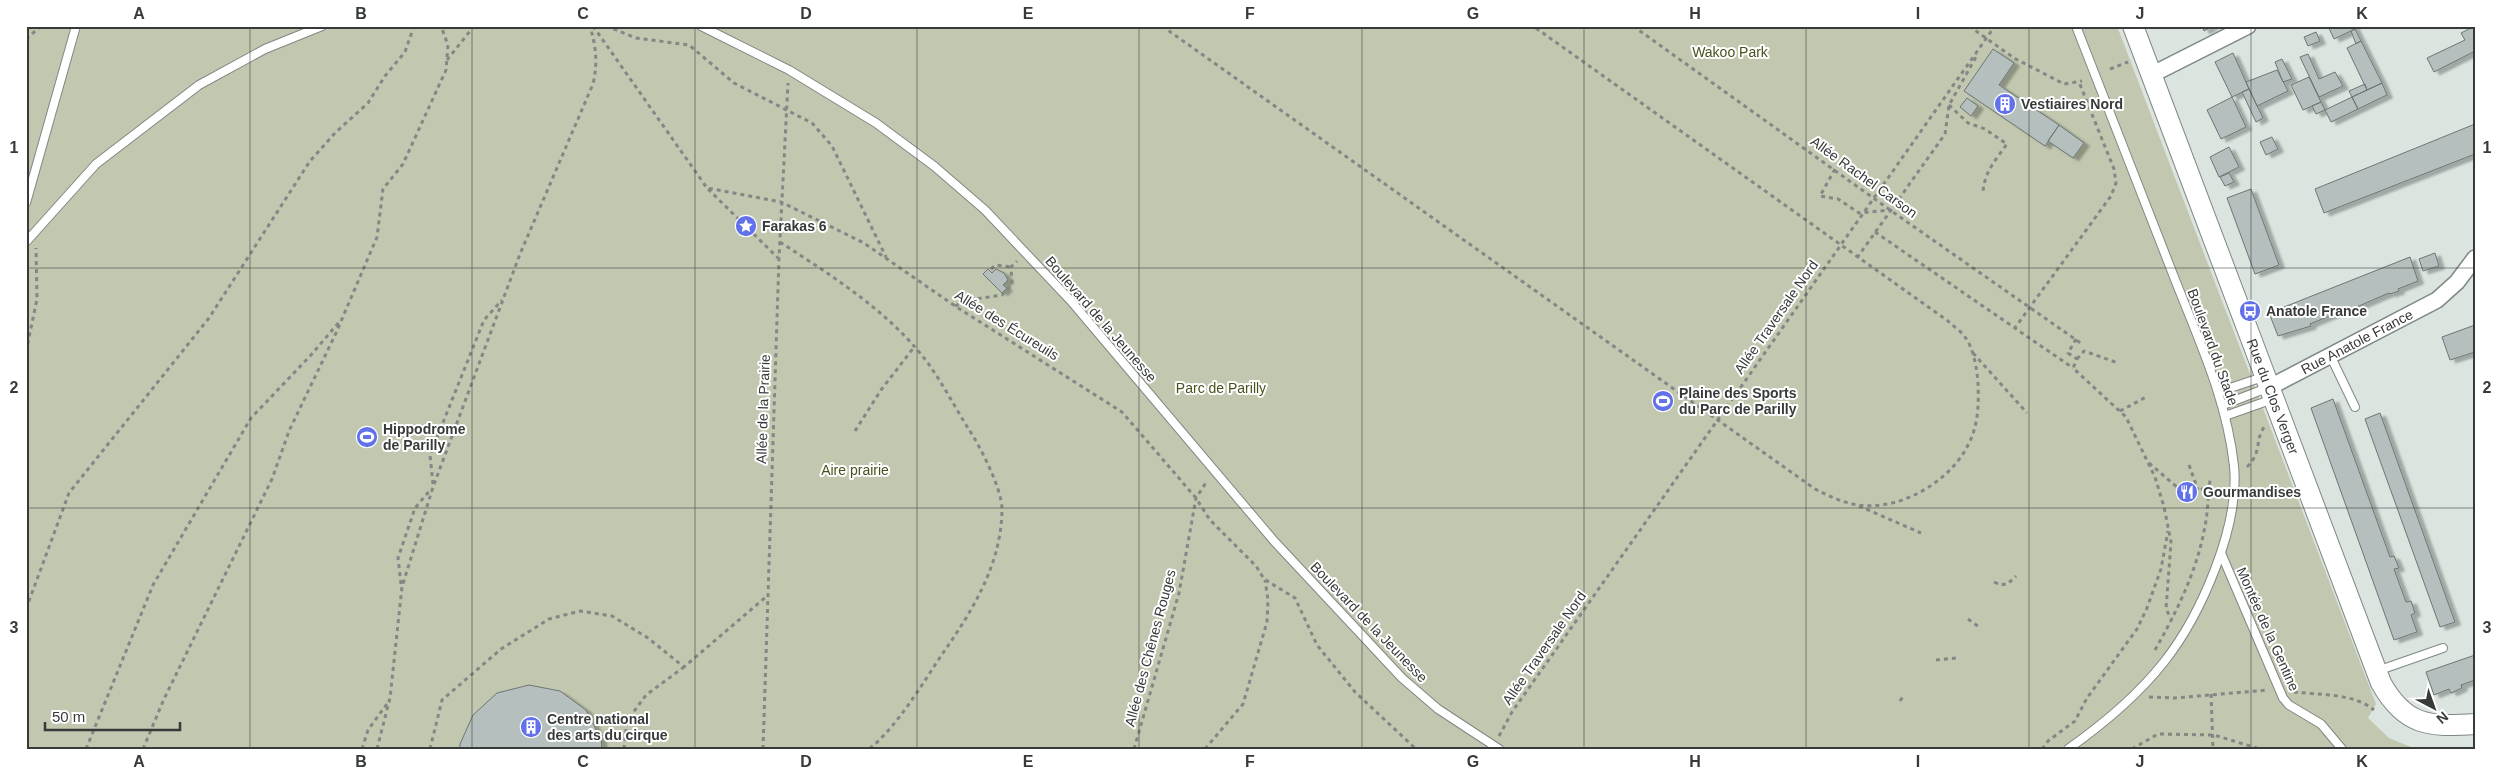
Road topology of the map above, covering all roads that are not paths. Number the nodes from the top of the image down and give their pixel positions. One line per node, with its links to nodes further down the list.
1 (76, 26): 8 (lane)
2 (322, 26): 9 (lane)
3 (701, 26): 21 (lane, Boulevard de la Jeunesse)
4 (2076, 26): 13 (lane, Boulevard du Stade)
5 (2133, 26): 7 (street, Rue du Clos Verger)
6 (2248, 26): 7 (street)
7 (2151, 74): 12 (street, Rue du Clos Verger)
8 (26, 204)
9 (26, 242)
10 (2475, 258): 11 (street, Rue Anatole France)
11 (2330, 355): 12 (street, Rue Anatole France); 15 (lane)
12 (2270, 387): 13 (lane); 14 (lane, Rue Anatole France); 16 (lane); 19 (street, Rue du Clos Verger)
13 (2218, 392): 14 (lane, Boulevard du Stade)
14 (2223, 405): 16 (lane, Boulevard du Stade)
15 (2355, 406)
16 (2225, 416): 17 (lane, Boulevard du Stade)
17 (2221, 552): 22 (lane, Boulevard du Stade); 23 (lane, Montée de la Gentine)
18 (2443, 648): 19 (lane)
19 (2378, 677): 20 (street, Rue du Clos Verger)
20 (2475, 724)
21 (1496, 747)
22 (2068, 749)
23 (2342, 749)

